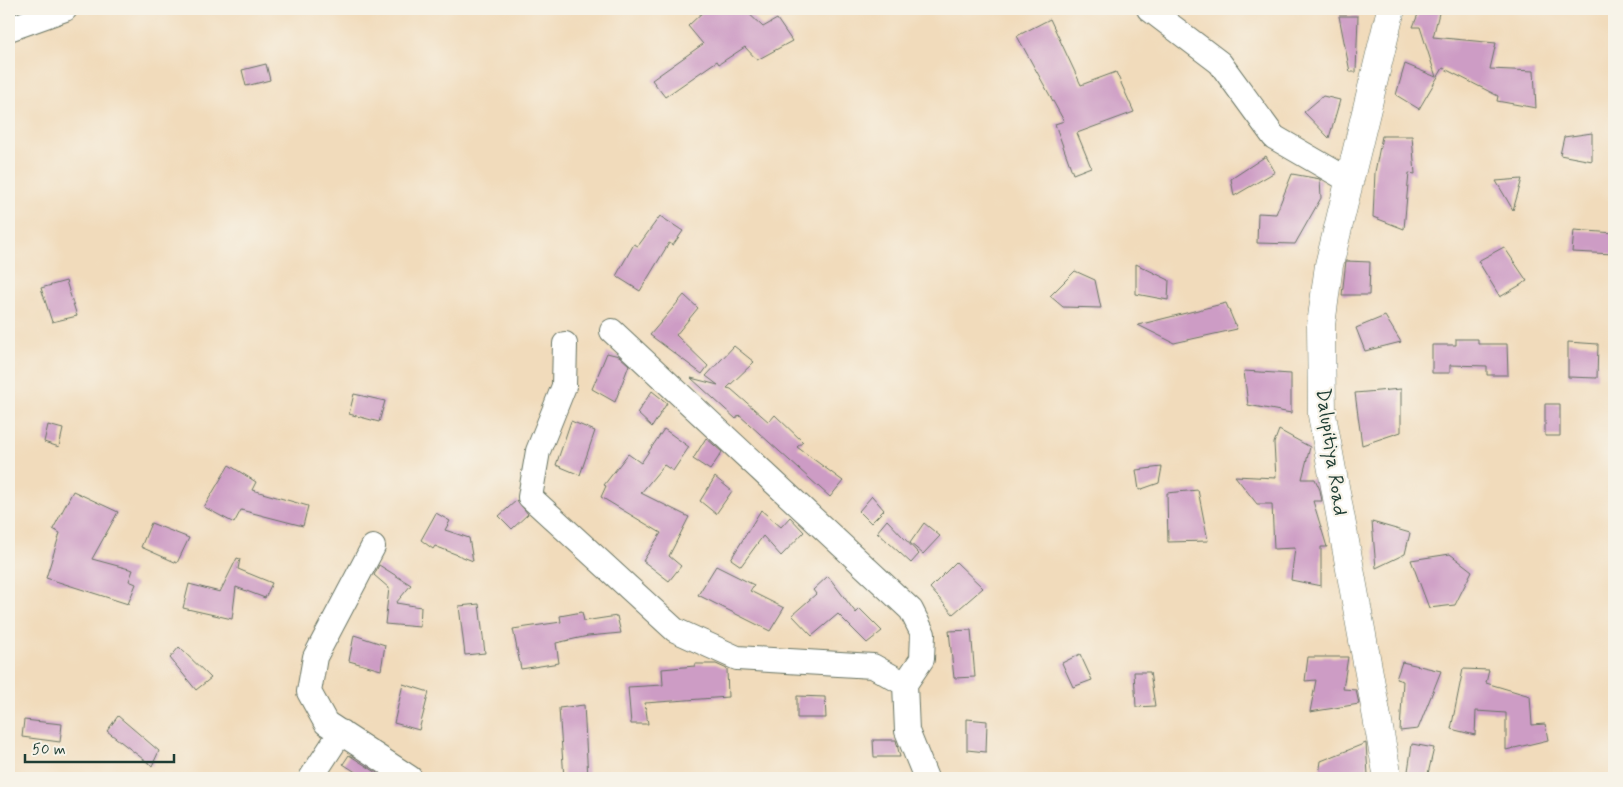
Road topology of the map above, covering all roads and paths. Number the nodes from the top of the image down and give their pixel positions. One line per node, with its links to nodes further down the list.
1 (65, 9): 4 (street)
2 (1149, 9): 5 (street)
3 (1391, 9): 5 (street, Dalupitiya Road)
4 (9, 29)
5 (1350, 181): 14 (street, Dalupitiya Road)
6 (612, 331): 9 (street)
7 (565, 344): 9 (street)
8 (373, 547): 10 (street)
9 (905, 684): 13 (street)
10 (341, 732): 11 (street); 12 (street)
11 (311, 778)
12 (410, 778)
13 (926, 778)
14 (1388, 778)

